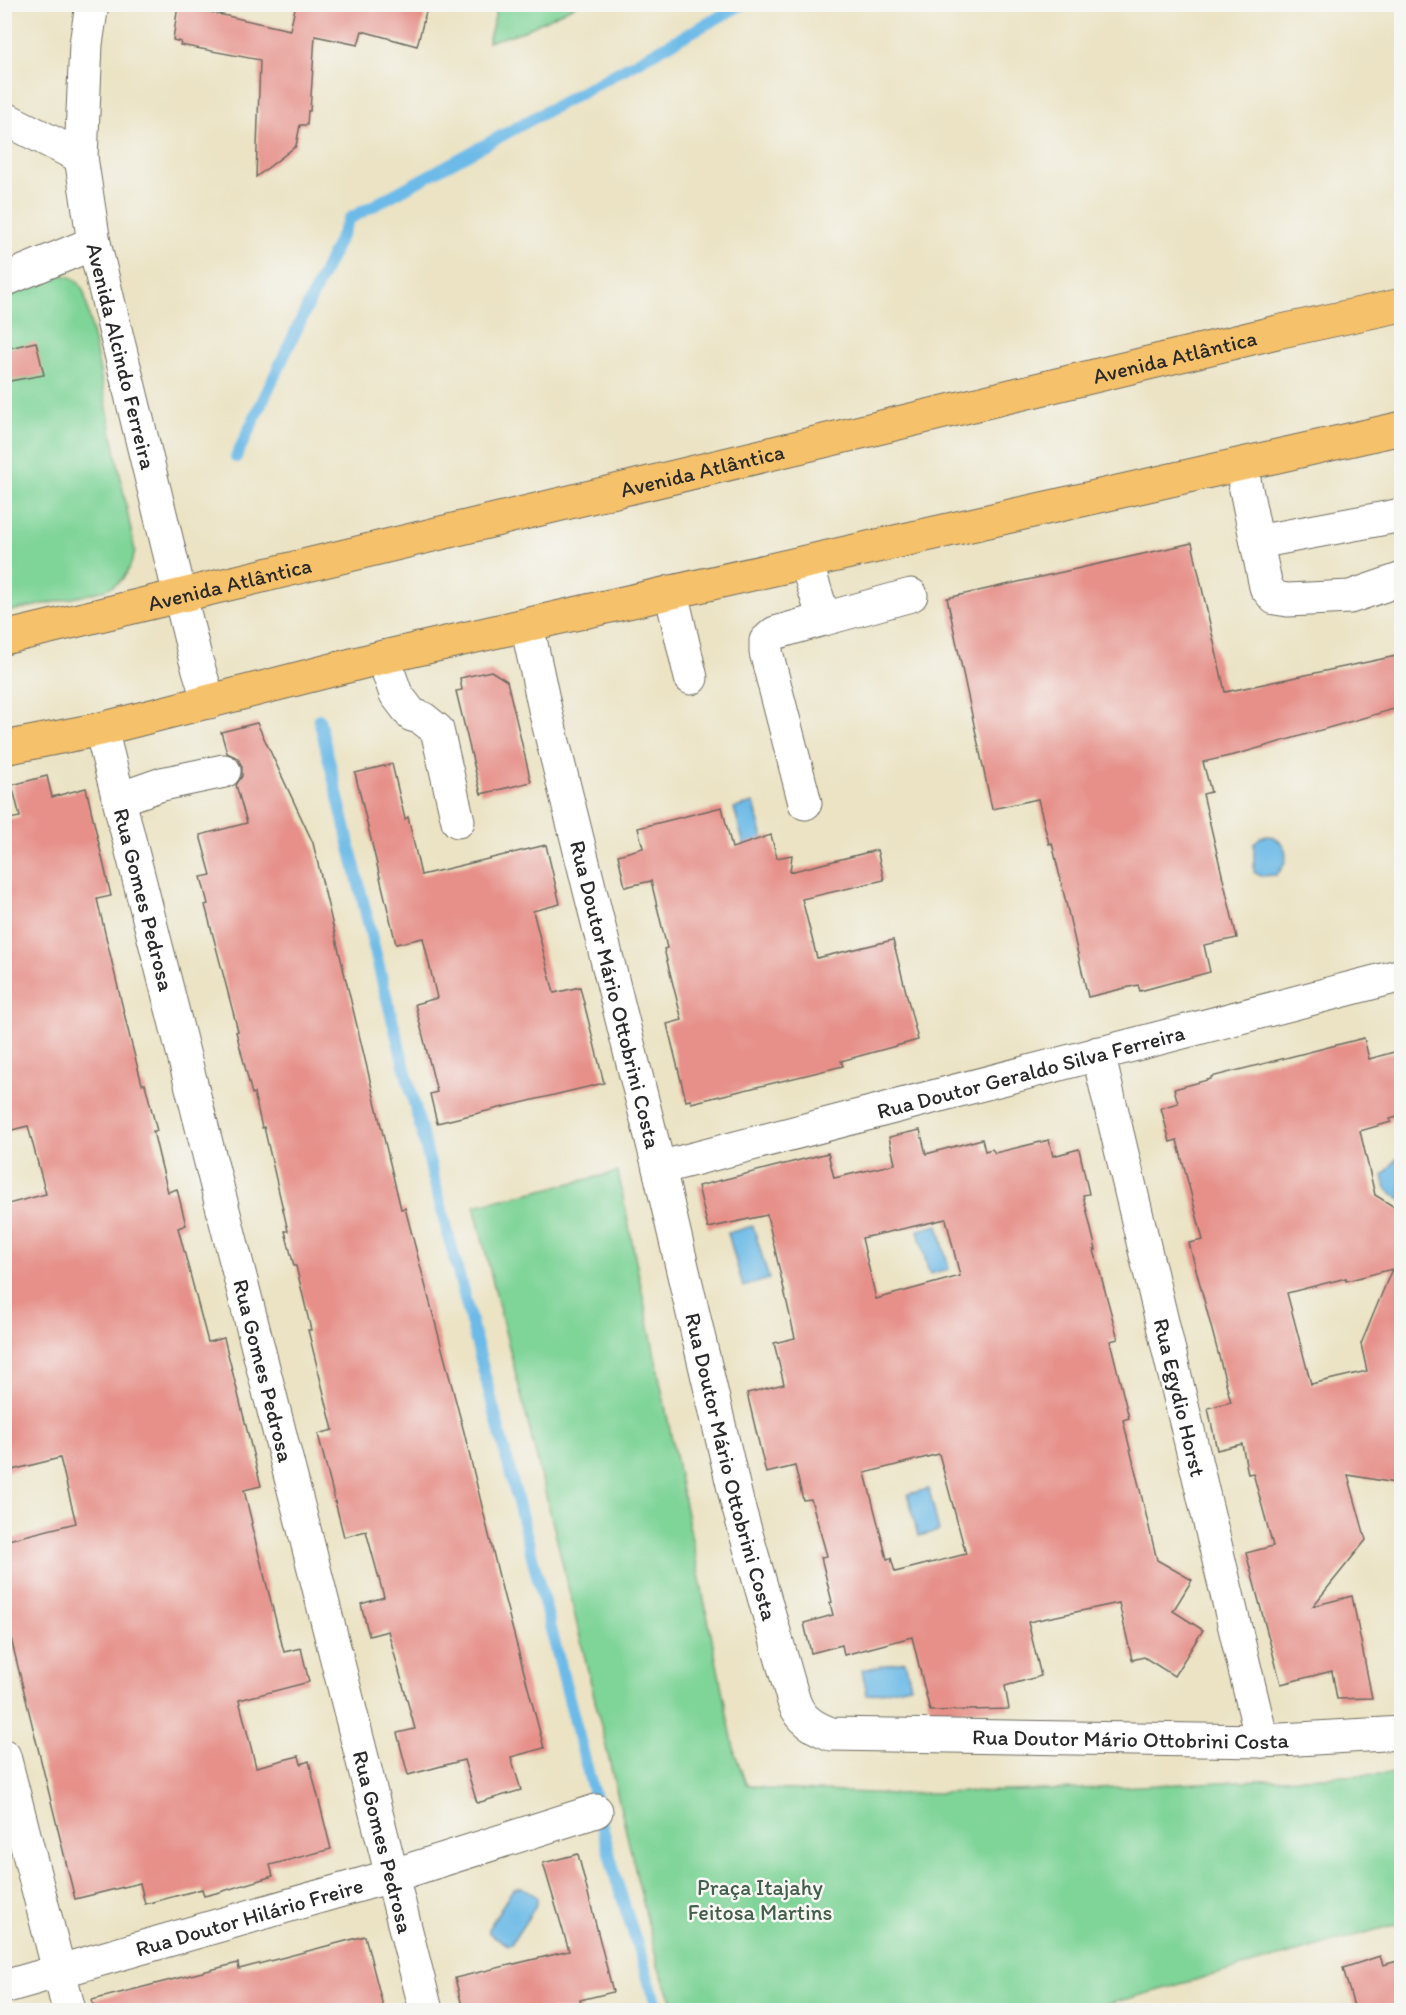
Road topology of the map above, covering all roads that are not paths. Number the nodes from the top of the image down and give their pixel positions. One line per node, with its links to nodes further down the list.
1 (92, 4): 3 (street, Avenida Alcindo Ferreira)
2 (4, 118): 3 (street)
3 (81, 157): 4 (street, Avenida Alcindo Ferreira)
4 (94, 243): 5 (street); 15 (street, Avenida Alcindo Ferreira)
5 (4, 280)
6 (1401, 304): 15 (main road, Avenida Atlântica)
7 (1401, 428): 8 (main road)
8 (1241, 465): 10 (street); 11 (main road)
9 (1401, 516): 10 (street)
10 (1257, 542): 12 (street)
11 (806, 562): 13 (main road); 16 (street)
12 (1401, 579)
13 (671, 592): 17 (main road); 20 (street)
14 (911, 595): 16 (street)
15 (181, 596): 18 (main road, Avenida Atlântica); 21 (street, Avenida Alcindo Ferreira)
16 (824, 619): 26 (street)
17 (527, 625): 19 (main road); 30 (street, Rua Doutor Mário Ottobrini Costa)
18 (4, 638)
19 (383, 657): 21 (main road); 27 (street)
20 (691, 678)
21 (209, 702): 22 (main road)
22 (101, 729): 23 (main road); 25 (street, Rua Gomes Pedrosa)
23 (4, 748)
24 (224, 771): 25 (street)
25 (119, 799): 35 (street, Rua Gomes Pedrosa)
26 (805, 803)
27 (458, 821)
28 (1401, 975): 29 (street, Rua Doutor Geraldo Silva Ferreira)
29 (1098, 1053): 30 (street, Rua Doutor Geraldo Silva Ferreira); 32 (street, Rua Egydio Horst)
30 (659, 1168): 32 (street, Rua Doutor Mário Ottobrini Costa)
31 (1401, 1733): 32 (street, Rua Doutor Mário Ottobrini Costa)
32 (1262, 1741)
33 (4, 1756): 36 (street)
34 (596, 1811): 35 (street, Rua Doutor Hilário Freire)
35 (391, 1876): 36 (street, Rua Doutor Hilário Freire); 39 (street, Rua Gomes Pedrosa)
36 (59, 1971): 37 (street, Rua Doutor Hilário Freire); 38 (street)
37 (4, 1987)
38 (69, 2010)
39 (426, 2010)

